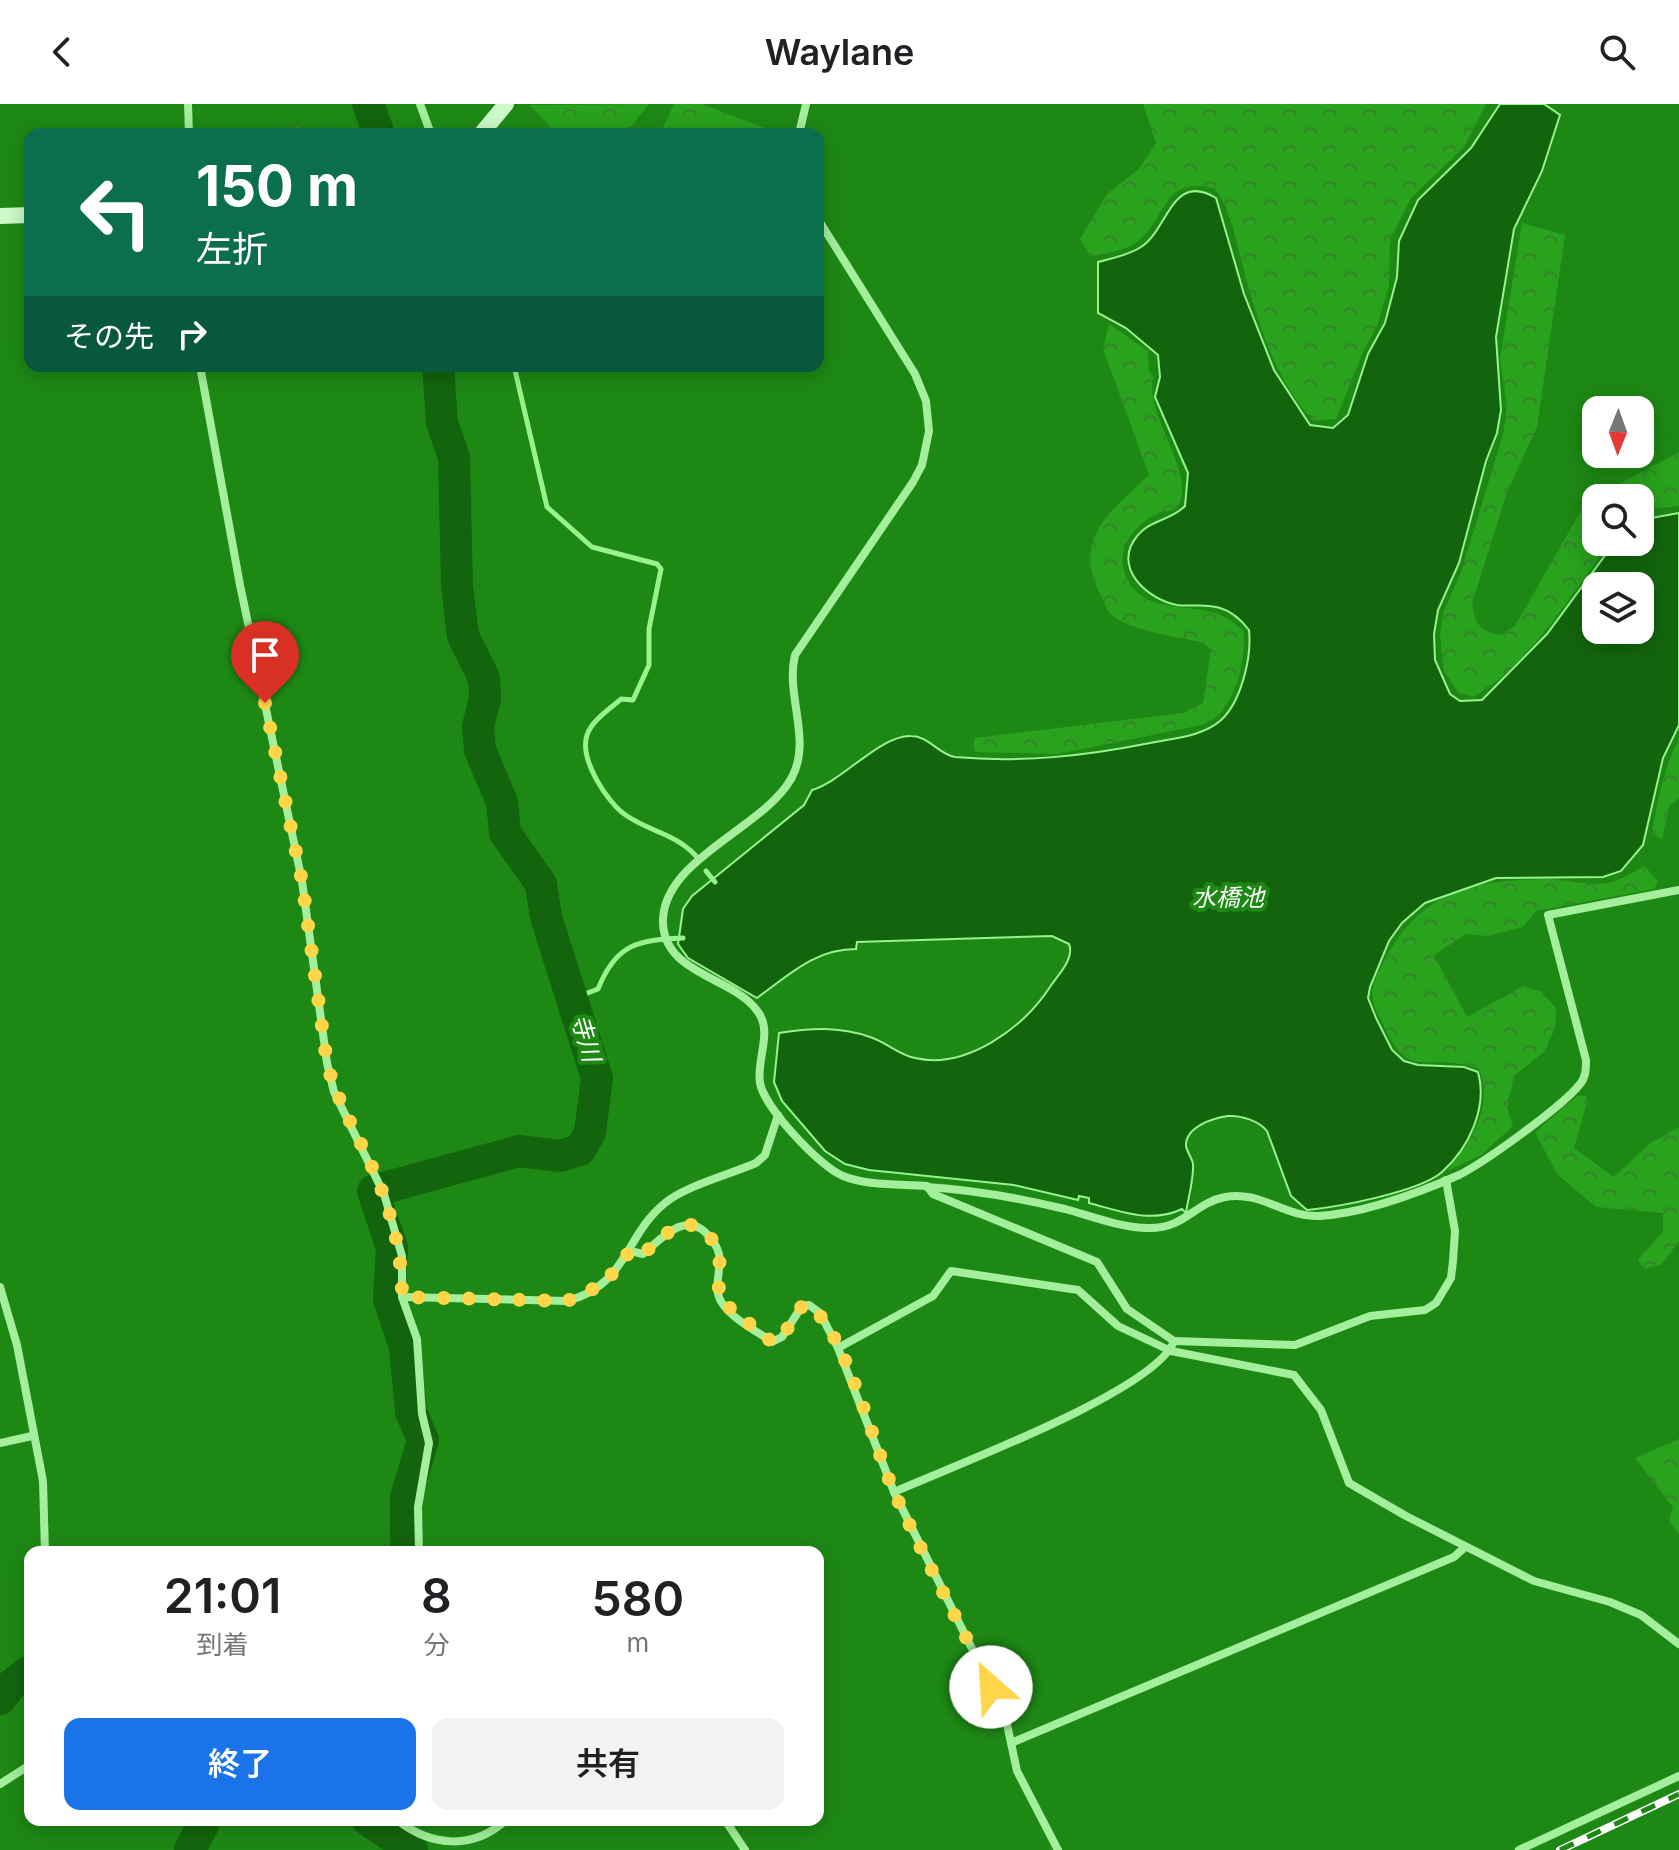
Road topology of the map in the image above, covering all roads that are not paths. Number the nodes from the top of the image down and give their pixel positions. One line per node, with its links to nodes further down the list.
1 (188, 104): 5 (street)
2 (420, 104): 6 (street)
3 (506, 104): 7 (main road)
4 (806, 104): 8 (street)
5 (189, 128)
6 (429, 128)
7 (486, 128)
8 (800, 128)
9 (24, 215): 10 (main road)
10 (0, 216)
11 (824, 229): 14 (street)
12 (201, 372): 19 (street)
13 (1679, 890): 15 (street)
14 (778, 1115): 16 (street); 17 (street)
15 (1446, 1180): 16 (street); 20 (street)
16 (927, 1186): 20 (street)
17 (630, 1251): 19 (street); 21 (street)
18 (0, 1287): 23 (street)
19 (402, 1297): 27 (street)
20 (1174, 1341): 22 (street)
21 (838, 1348): 22 (street); 25 (street)
22 (1171, 1351): 25 (street); 28 (street)
23 (32, 1436): 24 (street); 26 (street)
24 (0, 1443)
25 (894, 1492): 30 (street)
26 (45, 1546)
27 (419, 1546)
28 (1465, 1547): 29 (street); 30 (street)
29 (1679, 1644)
30 (1011, 1743): 38 (street)
31 (24, 1769): 33 (street)
32 (1679, 1776): 39 (street)
33 (0, 1784)
34 (406, 1826): 35 (street)
35 (498, 1826)
36 (729, 1826): 37 (street)
37 (745, 1850)
38 (1058, 1850)
39 (1519, 1850)

